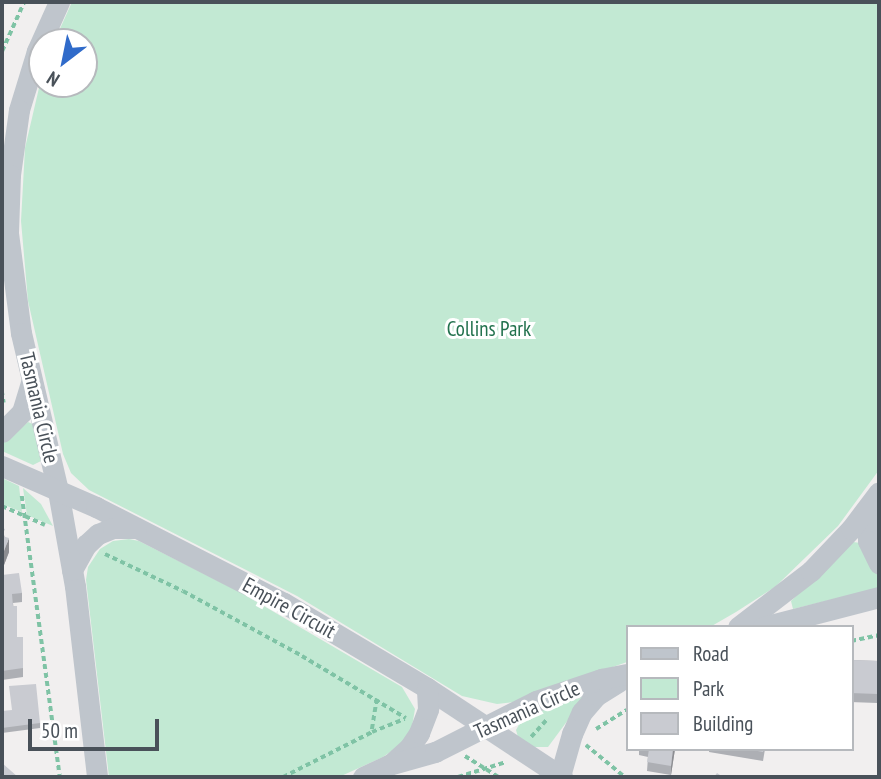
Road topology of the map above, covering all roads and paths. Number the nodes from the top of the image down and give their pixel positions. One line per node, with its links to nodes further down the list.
1 (24, 2): 3 (path)
2 (59, 2): 4 (street, Tasmania Circle)
3 (2, 51)
4 (32, 373): 7 (street); 10 (street, Tasmania Circle)
5 (2, 391): 6 (path)
6 (5, 409)
7 (2, 432)
8 (2, 466): 10 (street, Empire Circuit)
9 (21, 487): 14 (path)
10 (58, 491): 16 (street, Empire Circuit); 19 (street, Tasmania Circle)
11 (879, 492): 13 (street)
12 (2, 506): 14 (path)
13 (866, 510): 18 (street); 21 (street)
14 (25, 516): 15 (path); 36 (path)
15 (50, 528)
16 (141, 530): 19 (street); 27 (street, Empire Circuit)
17 (113, 557): 28 (path)
18 (879, 564)
19 (72, 570): 37 (street, Tasmania Circle)
20 (879, 597): 22 (street)
21 (741, 625)
22 (771, 625)
23 (879, 635): 24 (path)
24 (853, 641)
25 (626, 675): 31 (street, Tasmania Circle)
26 (626, 676): 41 (street, Tasmania Circle)
27 (427, 688): 30 (street, Tasmania Circle); 31 (street, Empire Circuit)
28 (377, 699): 30 (path); 32 (path)
29 (626, 711): 33 (path)
30 (414, 723): 32 (path); 35 (street, Tasmania Circle)
31 (486, 726): 34 (street, Tasmania Circle); 41 (street, Empire Circuit)
32 (372, 732): 38 (path)
33 (592, 733)
34 (448, 746): 35 (street, Tasmania Circle); 40 (path)
35 (389, 765): 39 (street, Tasmania Circle)
36 (60, 777)
37 (97, 777)
38 (283, 777)
39 (363, 777)
40 (499, 777)
41 (561, 777)

